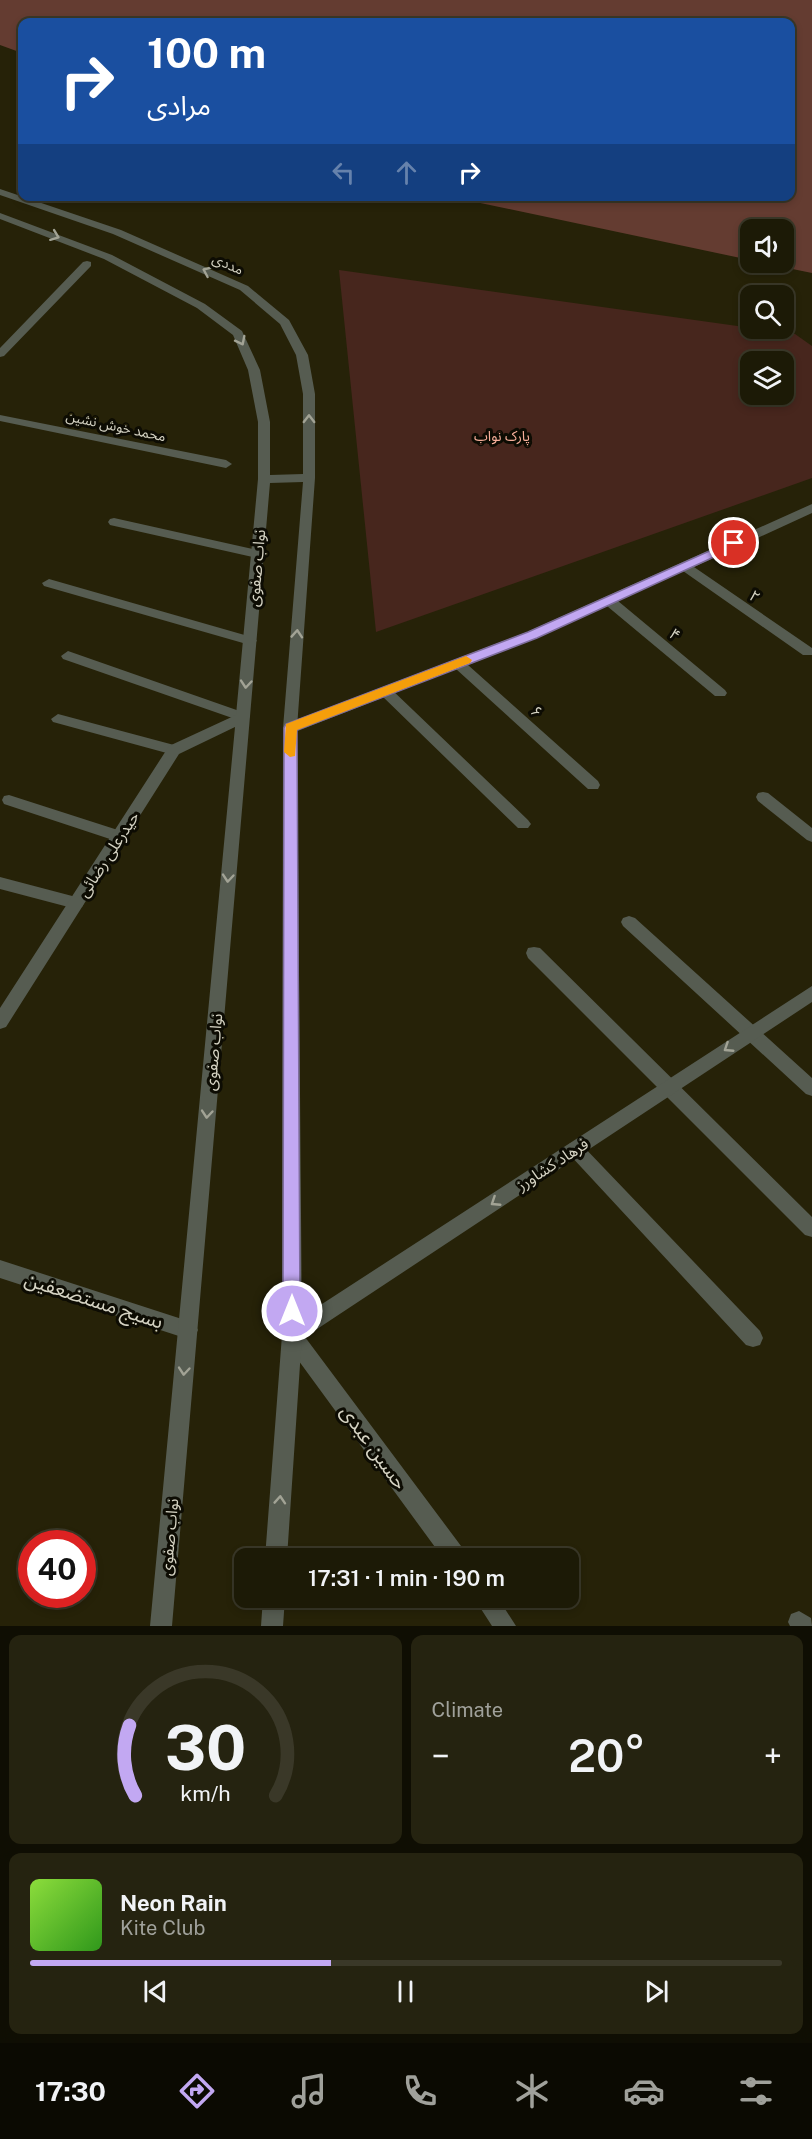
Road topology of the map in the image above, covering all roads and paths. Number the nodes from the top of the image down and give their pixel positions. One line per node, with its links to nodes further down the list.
1 (0, 192): 2 (street, مددی, one-way to 1)
2 (18, 198)
3 (26, 201): 9 (street, مددی, one-way to 3)
4 (0, 216): 10 (street, one-way to 10)
5 (87, 264): 6 (street)
6 (0, 354)
7 (0, 417): 8 (street, محمد خوش نشین)
8 (226, 464)
9 (309, 477): 10 (street); 25 (street, one-way to 9)
10 (264, 479): 13 (street, نواب صفوی)
11 (812, 508): 14 (street)
12 (114, 522): 13 (street)
13 (257, 554): 17 (street, نواب صفوی)
14 (684, 566): 16 (street); 18 (street, ۲)
15 (49, 583): 17 (street)
16 (608, 600): 20 (street); 22 (street, ۴)
17 (250, 641): 23 (street, نواب صفوی, one-way to 23)
18 (808, 652)
19 (68, 656): 23 (street)
20 (458, 664): 21 (street); 27 (street, ۶)
21 (385, 692): 25 (street); 30 (street)
22 (720, 693)
23 (243, 717): 26 (street); 45 (street, نواب صفوی, one-way to 45)
24 (58, 719): 26 (street)
25 (290, 728): 46 (street)
26 (174, 750): 31 (street, حیدرعلی رضائی)
27 (593, 785)
28 (763, 797): 32 (street)
29 (9, 800): 31 (street)
30 (523, 824)
31 (119, 836): 34 (street, حیدرعلی رضائی)
32 (812, 836)
33 (0, 883): 34 (street)
34 (76, 903): 38 (street, حیدرعلی رضائی)
35 (629, 922): 39 (street)
36 (534, 953): 40 (street)
37 (812, 993): 39 (street, فرهاد کشاورز)
38 (0, 1022)
39 (752, 1032): 40 (street, فرهاد کشاورز, one-way to 40); 41 (street)
40 (668, 1087): 42 (street, فرهاد کشاورز); 43 (street)
41 (812, 1089)
42 (575, 1149): 46 (street, فرهاد کشاورز, one-way to 46); 47 (street)
43 (812, 1229)
44 (0, 1269): 45 (street, بسیج مستضعفین)
45 (188, 1330): 52 (street, نواب صفوی, one-way to 52)
46 (292, 1335): 48 (street, one-way to 46); 49 (street, حسین عبدی)
47 (753, 1338)
48 (277, 1548)
49 (449, 1548)
50 (273, 1608): 53 (street)
51 (492, 1608): 54 (street)
52 (161, 1626)
53 (272, 1626)
54 (506, 1626)

